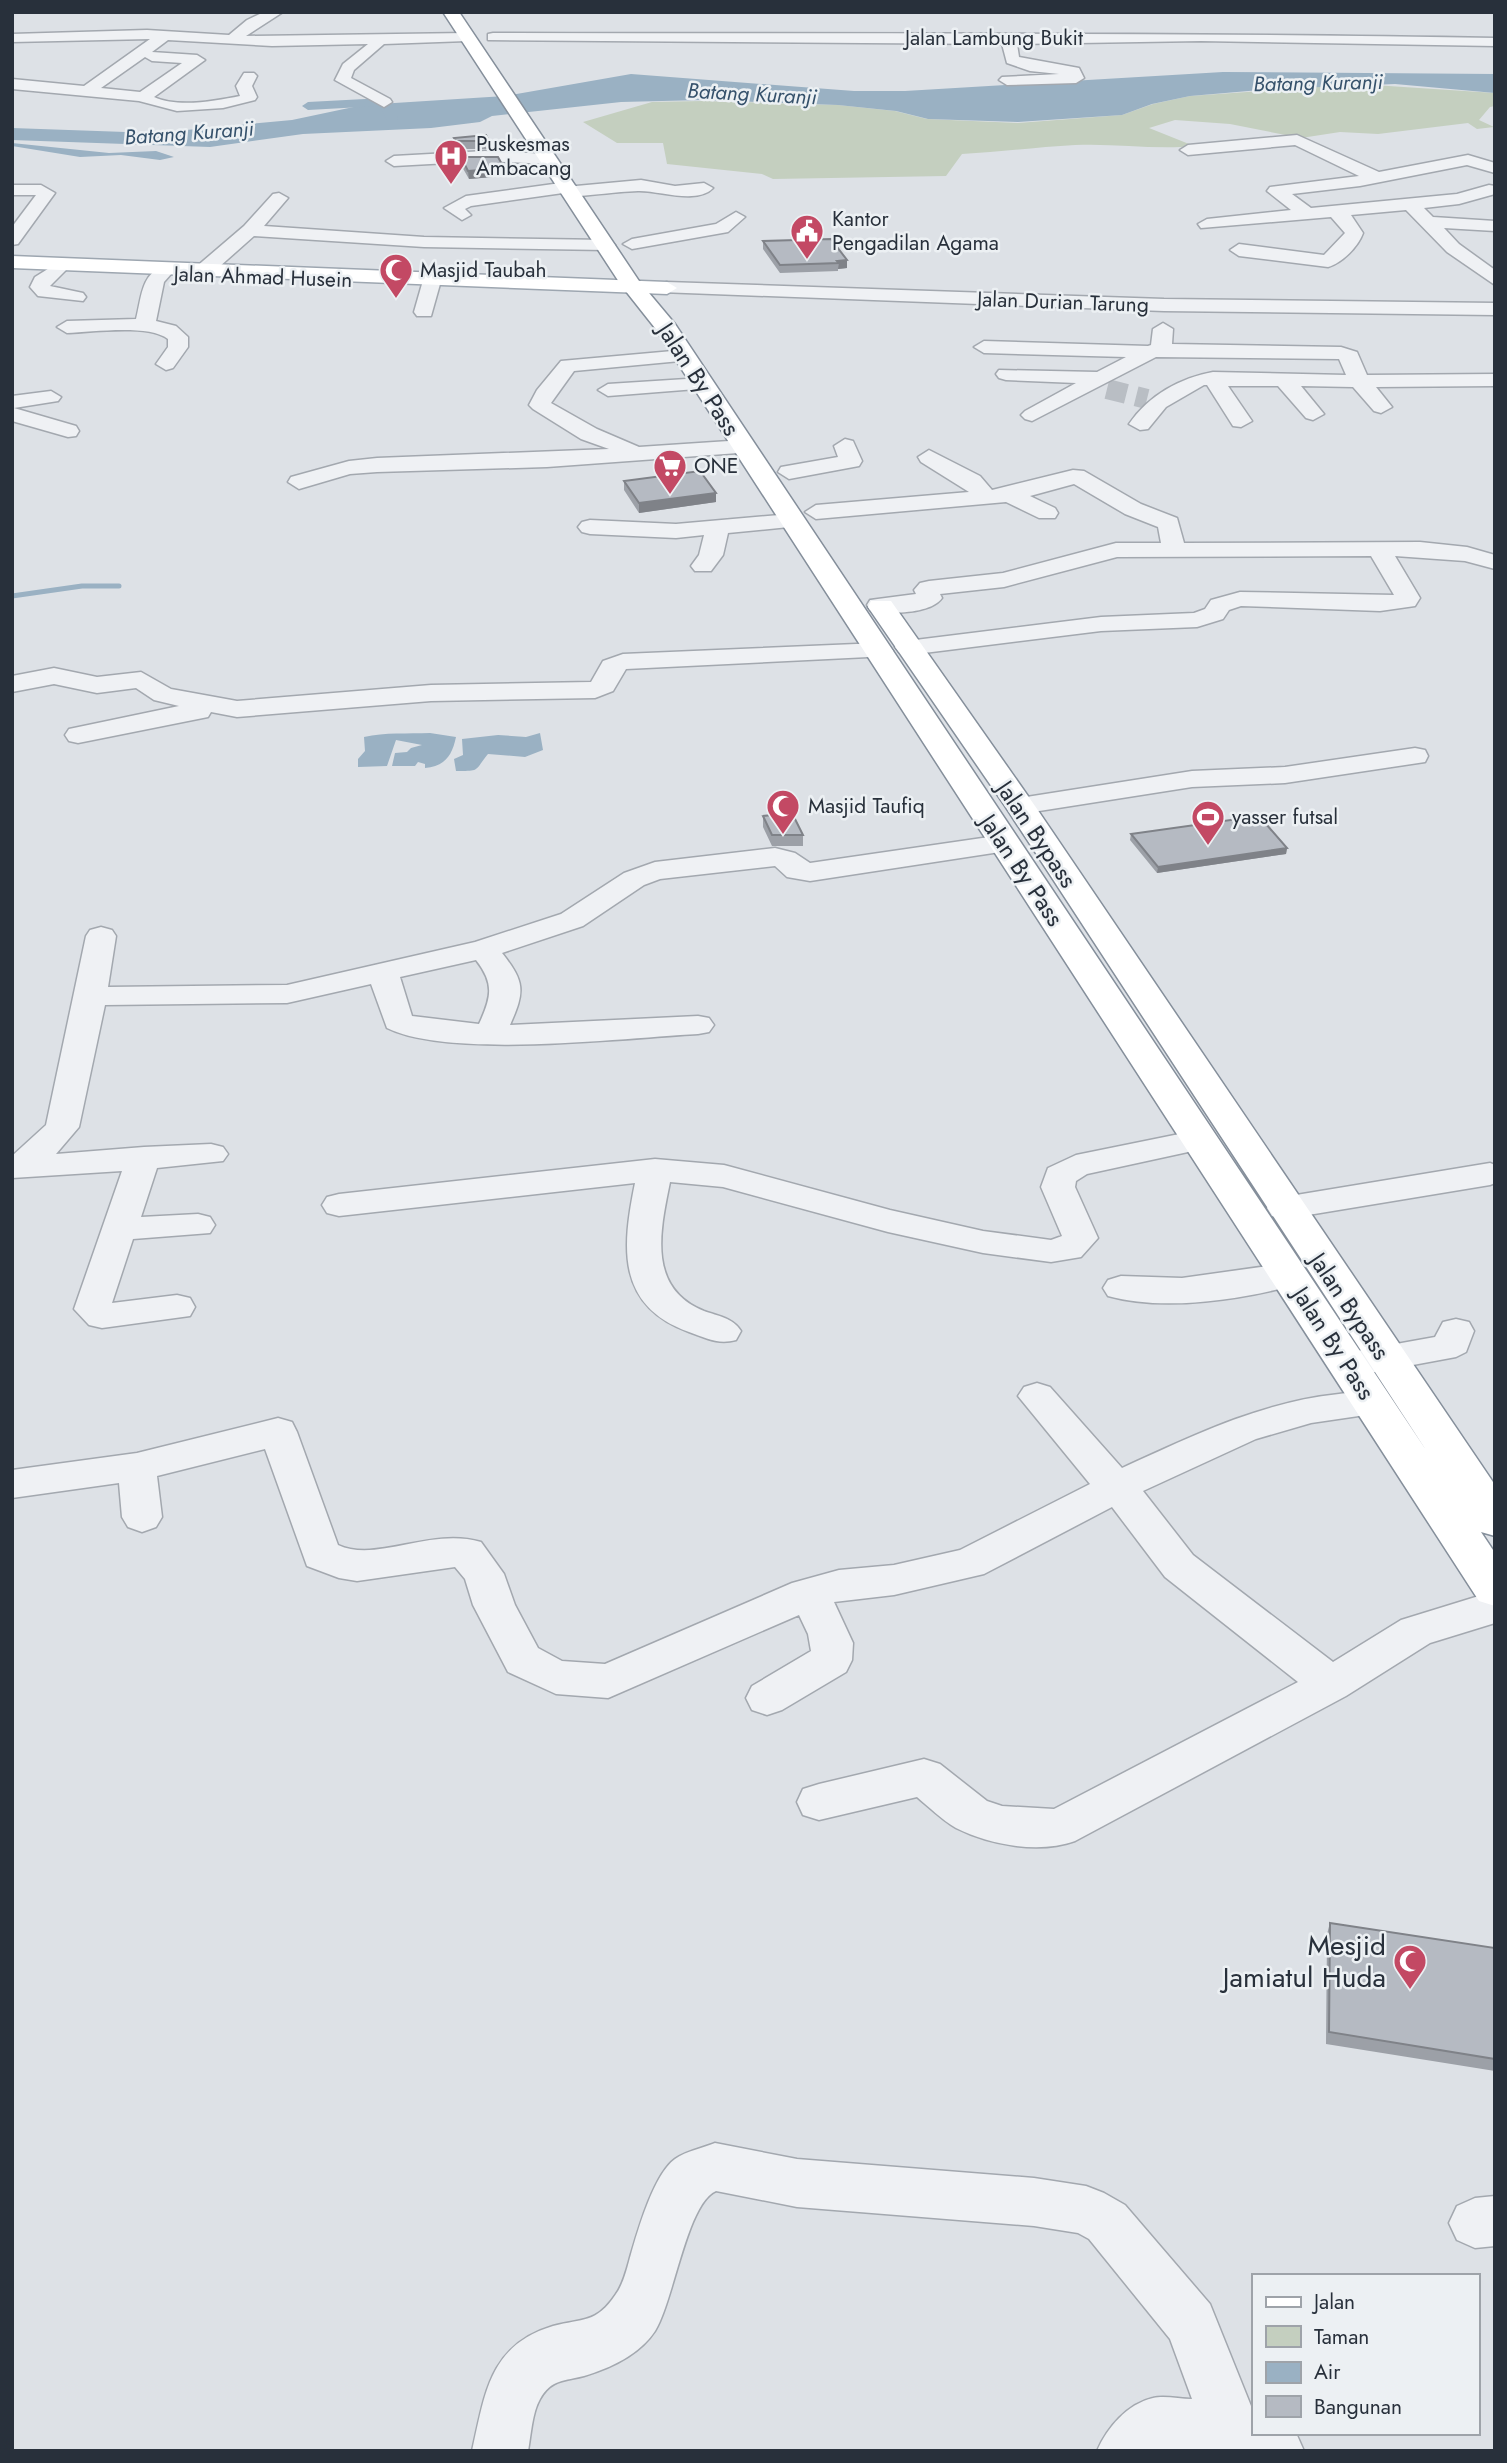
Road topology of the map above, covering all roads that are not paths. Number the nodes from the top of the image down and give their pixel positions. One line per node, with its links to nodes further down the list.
1 (276, 12): 17 (street)
2 (452, 12): 10 (main road, Jalan By Pass)
3 (205, 20): 9 (street)
4 (608, 21): 13 (street)
5 (1144, 21): 15 (street)
6 (1353, 21): 19 (street)
7 (480, 22): 11 (main road)
8 (165, 35): 9 (street); 12 (street); 23 (street)
9 (191, 37): 17 (street)
10 (467, 37): 16 (street); 37 (main road, Jalan By Pass)
11 (493, 37): 13 (street, Jalan Lambung Bukit); 26 (main road)
12 (12, 38)
13 (608, 38): 14 (street, Jalan Lambung Bukit)
14 (733, 38): 18 (street, Jalan Lambung Bukit); 22 (street)
15 (1124, 38): 18 (street, Jalan Lambung Bukit); 19 (street, Jalan Lambung Bukit)
16 (379, 39): 20 (street); 34 (street)
17 (232, 40): 20 (street)
18 (1009, 40): 29 (street)
19 (1369, 40): 21 (street, Jalan Lambung Bukit)
20 (272, 42): 25 (street)
21 (1495, 42)
22 (775, 46)
23 (141, 55): 24 (street); 32 (street); 33 (street)
24 (102, 57)
25 (271, 59)
26 (509, 59)
27 (59, 69): 31 (street)
28 (249, 76): 33 (street)
29 (1007, 80)
30 (12, 84): 31 (street)
31 (33, 86): 32 (street)
32 (86, 92): 33 (street)
33 (143, 97)
34 (384, 102)
35 (1492, 148): 39 (street)
36 (1188, 150): 38 (street)
37 (556, 154): 40 (street); 45 (main road, Jalan By Pass)
38 (1337, 159): 41 (street); 43 (street)
39 (1468, 160): 42 (street); 43 (street)
40 (394, 161)
41 (1296, 163)
42 (1495, 168)
43 (1377, 178): 51 (street)
44 (704, 188): 45 (street)
45 (579, 189): 52 (street); 61 (main road, Jalan By Pass)
46 (12, 190): 58 (street)
47 (1489, 190): 49 (street)
48 (279, 198): 57 (street)
49 (1410, 204): 50 (street); 54 (street)
50 (1335, 211): 51 (street); 62 (street)
51 (1307, 214): 55 (street)
52 (463, 215)
53 (736, 217): 61 (street)
54 (1428, 222): 56 (street); 68 (street)
55 (1207, 224)
56 (1495, 226)
57 (250, 230): 60 (street); 66 (street)
58 (12, 240)
59 (1301, 240): 62 (street)
60 (424, 242): 61 (street); 69 (street)
61 (619, 244): 70 (main road, Jalan By Pass)
62 (1345, 246): 63 (street)
63 (1239, 250)
64 (12, 263): 65 (main road, Jalan Ahmad Husein); 66 (main road, Jalan Ahmad Husein)
65 (59, 268): 67 (main road, Jalan Ahmad Husein); 71 (street)
66 (203, 271): 69 (main road, Jalan Ahmad Husein)
67 (163, 273): 69 (main road, Jalan Ahmad Husein); 75 (street)
68 (1495, 279)
69 (418, 282): 70 (main road, Jalan Ahmad Husein); 74 (street)
70 (646, 288): 72 (street, Jalan Durian Tarung); 79 (main road, Jalan By Pass); 102 (main road, Jalan Bypass)
71 (76, 297)
72 (1164, 305): 73 (street, Jalan Durian Tarung); 78 (street)
73 (1495, 309)
74 (424, 312)
75 (145, 325): 76 (street); 80 (street)
76 (67, 327)
77 (984, 348): 78 (street)
78 (1156, 351): 85 (street); 87 (street)
79 (684, 356): 88 (main road, Jalan By Pass); 101 (street)
80 (166, 364)
81 (1006, 374): 87 (street)
82 (1213, 378): 84 (street); 97 (street); 98 (street)
83 (1495, 380): 86 (street)
84 (1286, 381): 85 (street); 95 (street)
85 (1359, 381): 86 (street); 93 (street)
86 (1431, 382): 91 (street)
87 (1099, 383): 96 (street)
88 (702, 384): 89 (street); 102 (main road, Jalan By Pass)
89 (608, 390)
90 (51, 397): 92 (street)
91 (1449, 401)
92 (12, 402)
93 (1381, 407)
94 (12, 414): 99 (street)
95 (1313, 414)
96 (1032, 415)
97 (1241, 421)
98 (1140, 424)
99 (68, 431)
100 (845, 446): 102 (street)
101 (636, 454): 102 (street); 104 (street)
102 (764, 455): 107 (main road, Jalan By Pass); 107 (main road, Jalan Bypass)
103 (929, 457): 106 (street)
104 (299, 482)
105 (847, 494): 107 (street)
106 (998, 497): 107 (street); 108 (street); 112 (street)
107 (805, 511): 111 (street); 117 (main road, Jalan Bypass); 118 (main road, Jalan By Pass)
108 (1047, 513)
109 (1286, 525): 114 (street)
110 (590, 527): 111 (street)
111 (718, 528): 116 (street)
112 (1174, 548): 114 (street); 117 (street)
113 (1378, 550): 114 (street); 115 (street); 118 (street)
114 (1274, 551)
115 (1495, 562)
116 (703, 566)
117 (879, 605): 118 (main road, Jalan Bypass)
118 (894, 649): 119 (main road, Jalan Bypass); 121 (main road, Jalan By Pass); 122 (street)
119 (932, 680): 121 (main road); 125 (main road, Jalan Bypass)
120 (12, 684): 122 (street)
121 (900, 685): 126 (main road, Jalan By Pass)
122 (237, 709): 123 (street)
123 (78, 735)
124 (1415, 756): 125 (street)
125 (1020, 806): 140 (main road, Jalan Bypass)
126 (1003, 844): 128 (street); 133 (main road, Jalan By Pass)
127 (101, 936): 130 (street)
128 (483, 949): 129 (street); 132 (street)
129 (383, 973): 130 (street); 132 (street)
130 (91, 996): 136 (street)
131 (698, 1025): 132 (street)
132 (490, 1035)
133 (1199, 1140): 137 (street); 143 (main road, Jalan By Pass)
134 (211, 1154): 135 (street)
135 (144, 1157): 136 (street); 142 (street)
136 (17, 1167)
137 (655, 1170): 139 (street); 146 (street)
138 (1490, 1174): 140 (street)
139 (339, 1205)
140 (1284, 1208): 148 (main road, Jalan Bypass)
141 (198, 1225): 142 (street)
142 (118, 1229): 145 (street)
143 (1289, 1275): 144 (street); 149 (main road, Jalan By Pass)
144 (1121, 1289)
145 (177, 1307)
146 (723, 1331)
147 (1456, 1331): 148 (street)
148 (1386, 1357): 149 (street); 156 (main road, Jalan Bypass)
149 (1349, 1364): 151 (main road, Jalan By Pass)
150 (1037, 1396): 154 (street)
151 (1373, 1403): 154 (street); 157 (main road, Jalan By Pass)
152 (137, 1467): 153 (street); 155 (street); 158 (street)
153 (12, 1484)
154 (1117, 1487): 158 (street); 160 (street)
155 (142, 1517)
156 (1495, 1520)
157 (1495, 1589)
158 (807, 1594): 161 (street)
159 (1495, 1607): 160 (street)
160 (1331, 1684): 162 (street)
161 (767, 1698)
162 (819, 1802)
163 (1253, 2440): 164 (street); 165 (street)
164 (500, 2451)
165 (1125, 2451)

